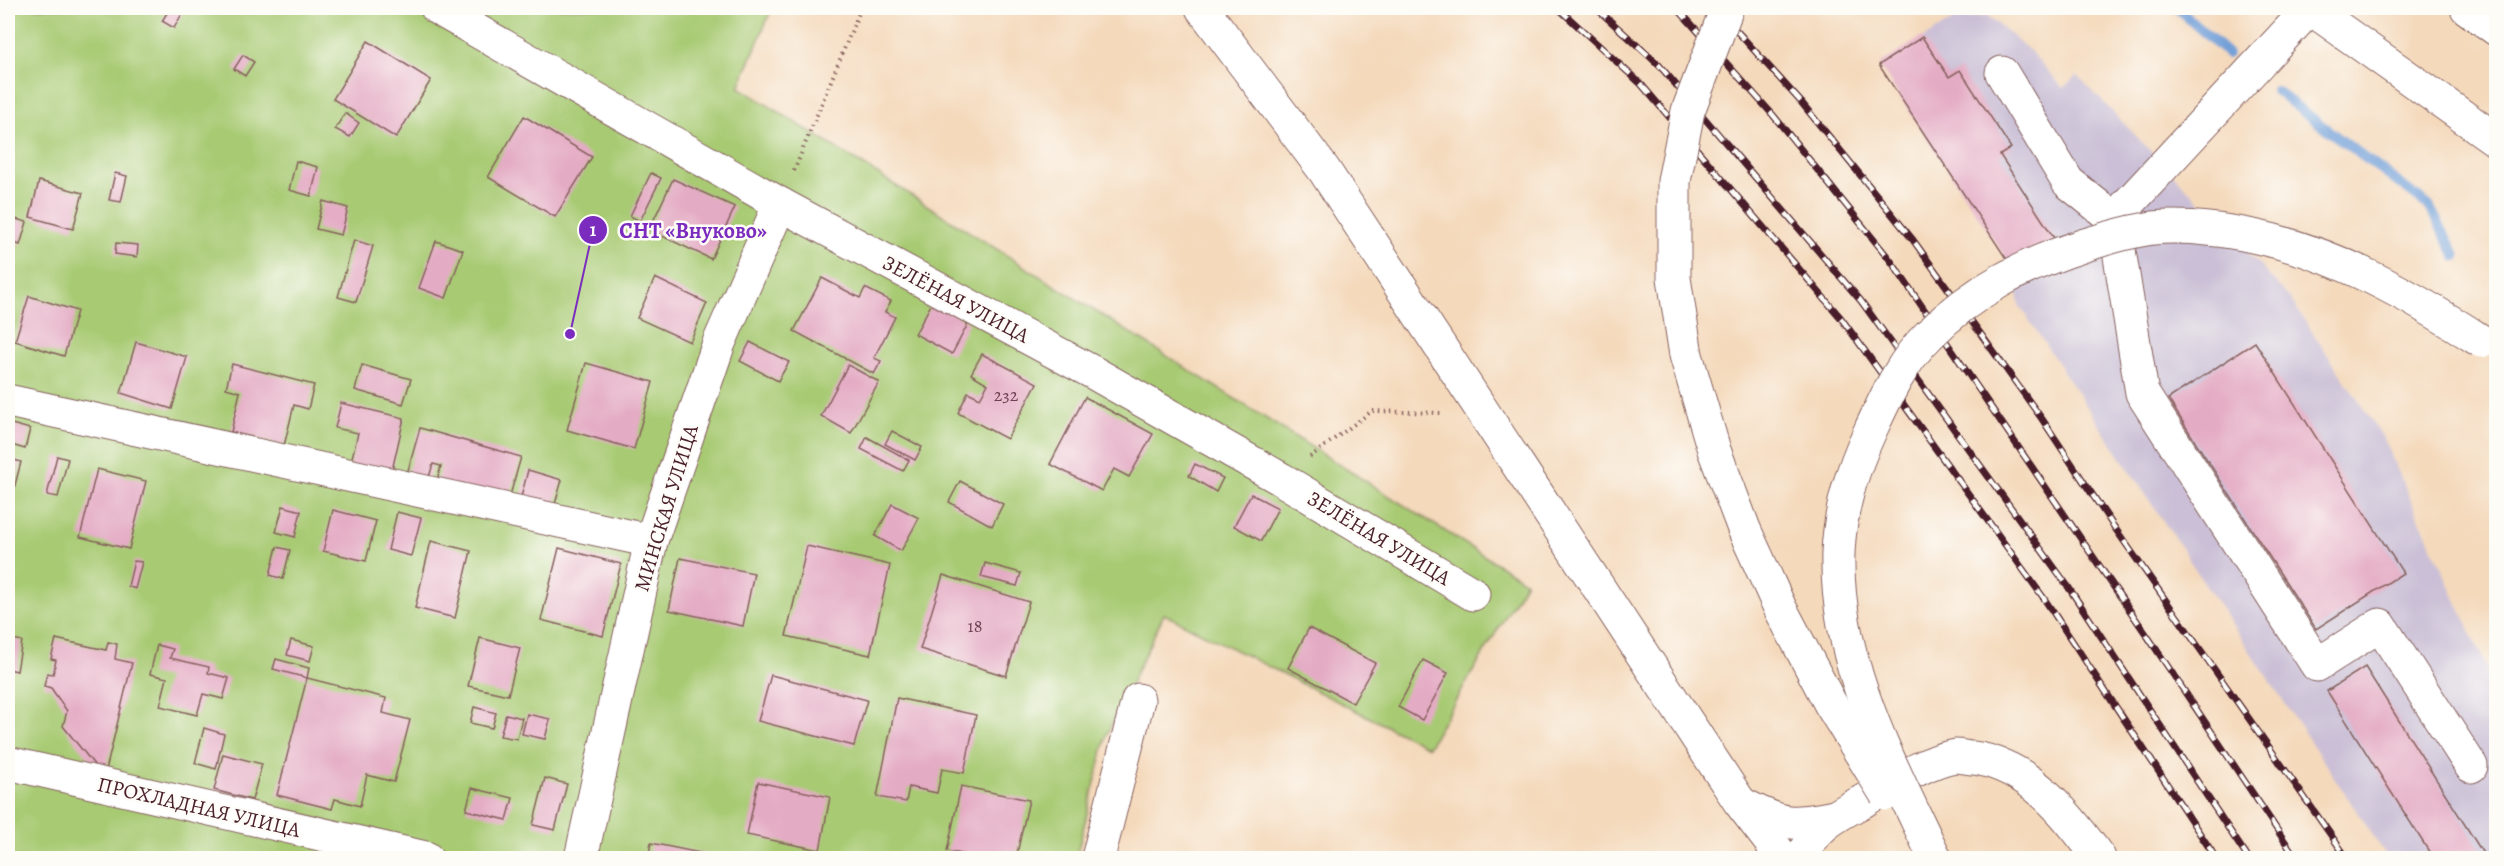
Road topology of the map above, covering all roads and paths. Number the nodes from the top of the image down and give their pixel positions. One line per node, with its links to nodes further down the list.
1 (437, 8): 10 (main road, ЗЕЛЁНАЯ УЛИЦА)
2 (861, 8): 10 (path)
3 (1202, 8): 14 (main road)
4 (1727, 8): 28 (main road, bridge)
5 (2310, 8): 9 (main road); 11 (main road)
6 (2467, 8): 7 (main road)
7 (2496, 29)
8 (2002, 73): 11 (main road)
9 (2496, 140)
10 (780, 204): 15 (main road, ЗЕЛЁНАЯ УЛИЦА); 16 (main road, МИНСКАЯ УЛИЦА)
11 (2114, 219): 20 (main road)
12 (2481, 341): 29 (main road, bridge)
13 (8, 401): 16 (main road)
14 (1485, 415): 15 (path); 21 (main road)
15 (1281, 479): 17 (main road, ЗЕЛЁНАЯ УЛИЦА)
16 (651, 541): 24 (main road, МИНСКАЯ УЛИЦА)
17 (1473, 594)
18 (1138, 700): 25 (main road)
19 (8, 763): 23 (main road, ПРОХЛАДНАЯ УЛИЦА)
20 (2471, 766)
21 (1739, 801): 22 (main road); 26 (main road)
22 (1835, 817): 27 (main road); 30 (main road)
23 (426, 858)
24 (580, 858)
25 (1098, 858)
26 (1783, 858)
27 (1804, 858)
28 (1929, 858)
29 (1935, 858)
30 (2099, 858)

